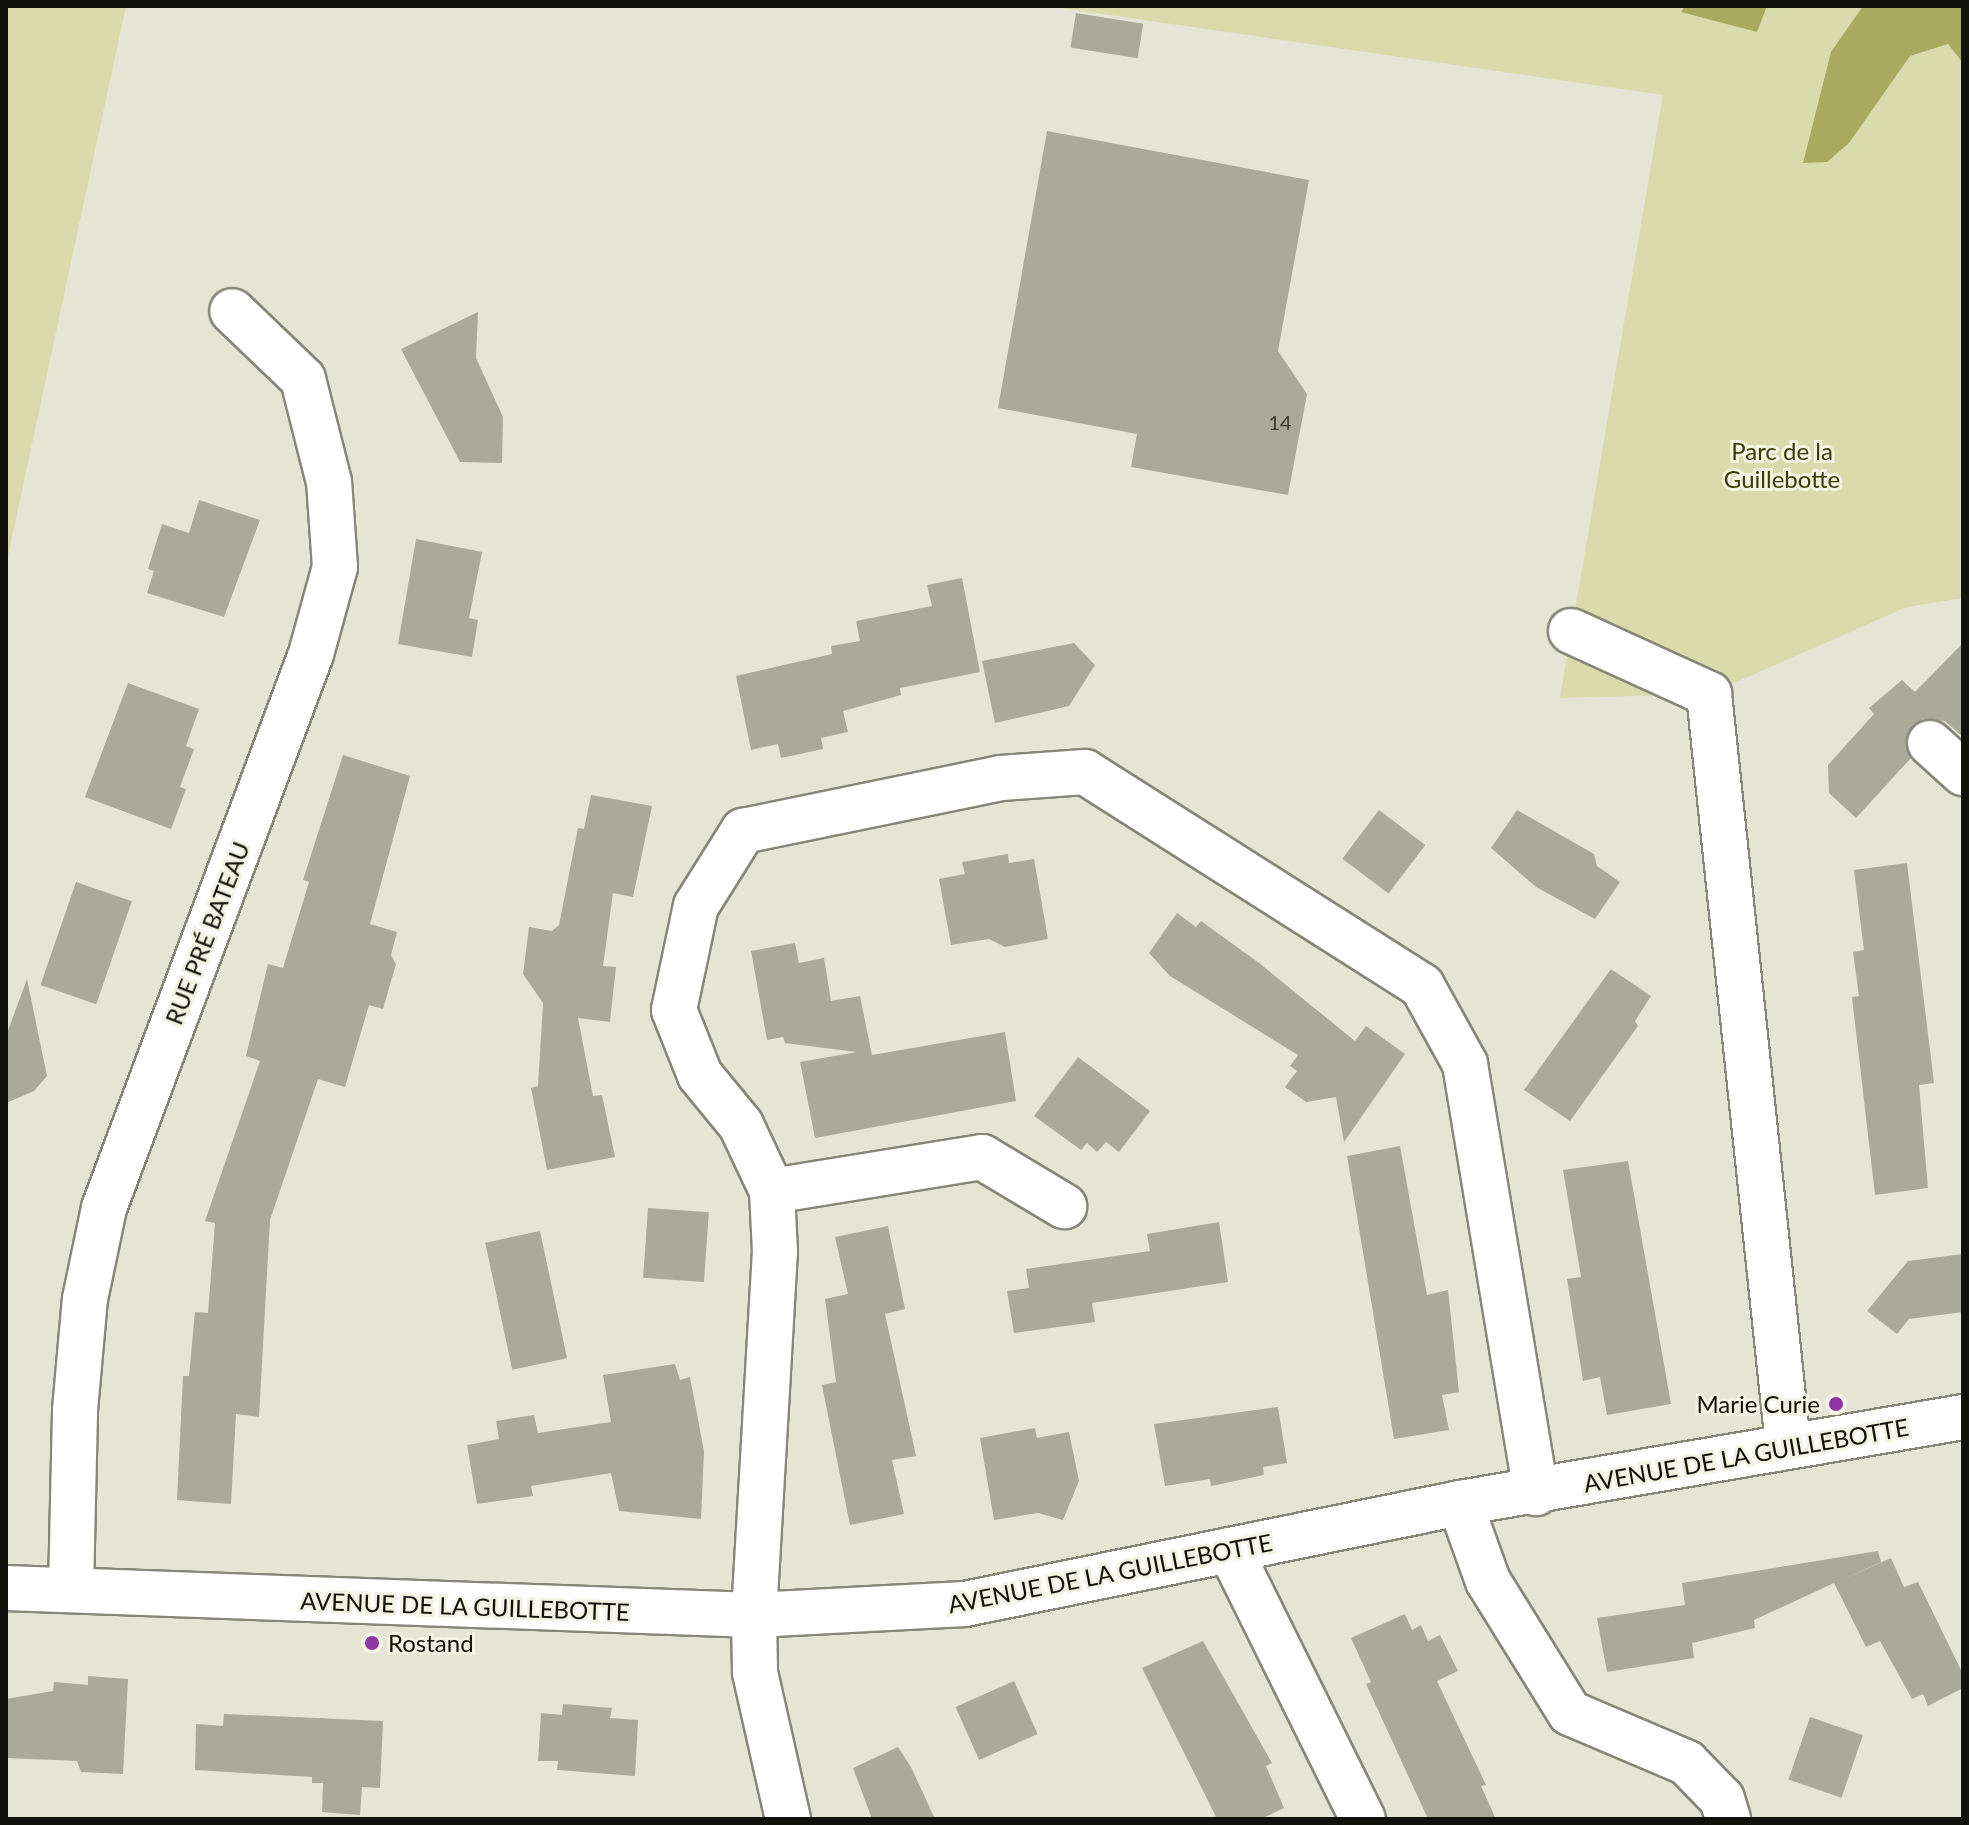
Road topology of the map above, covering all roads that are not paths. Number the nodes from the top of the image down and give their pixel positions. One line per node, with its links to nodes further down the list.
1 (232, 311): 13 (street, RUE PRÉ BATEAU)
2 (1571, 631): 8 (street)
3 (1930, 743): 4 (street)
4 (1963, 773)
5 (772, 1191): 6 (street); 9 (street); 14 (street)
6 (1064, 1206)
7 (1963, 1417): 8 (street, AVENUE DE LA GUILLEBOTTE)
8 (1788, 1445): 9 (street, AVENUE DE LA GUILLEBOTTE)
9 (1536, 1493): 10 (street, AVENUE DE LA GUILLEBOTTE)
10 (1460, 1503): 11 (street, AVENUE DE LA GUILLEBOTTE); 17 (street)
11 (1230, 1550): 14 (street, AVENUE DE LA GUILLEBOTTE); 16 (street)
12 (6, 1588): 13 (street, AVENUE DE LA GUILLEBOTTE)
13 (71, 1589): 14 (street, AVENUE DE LA GUILLEBOTTE)
14 (754, 1615): 15 (street)
15 (788, 1819)
16 (1363, 1819)
17 (1728, 1819)

